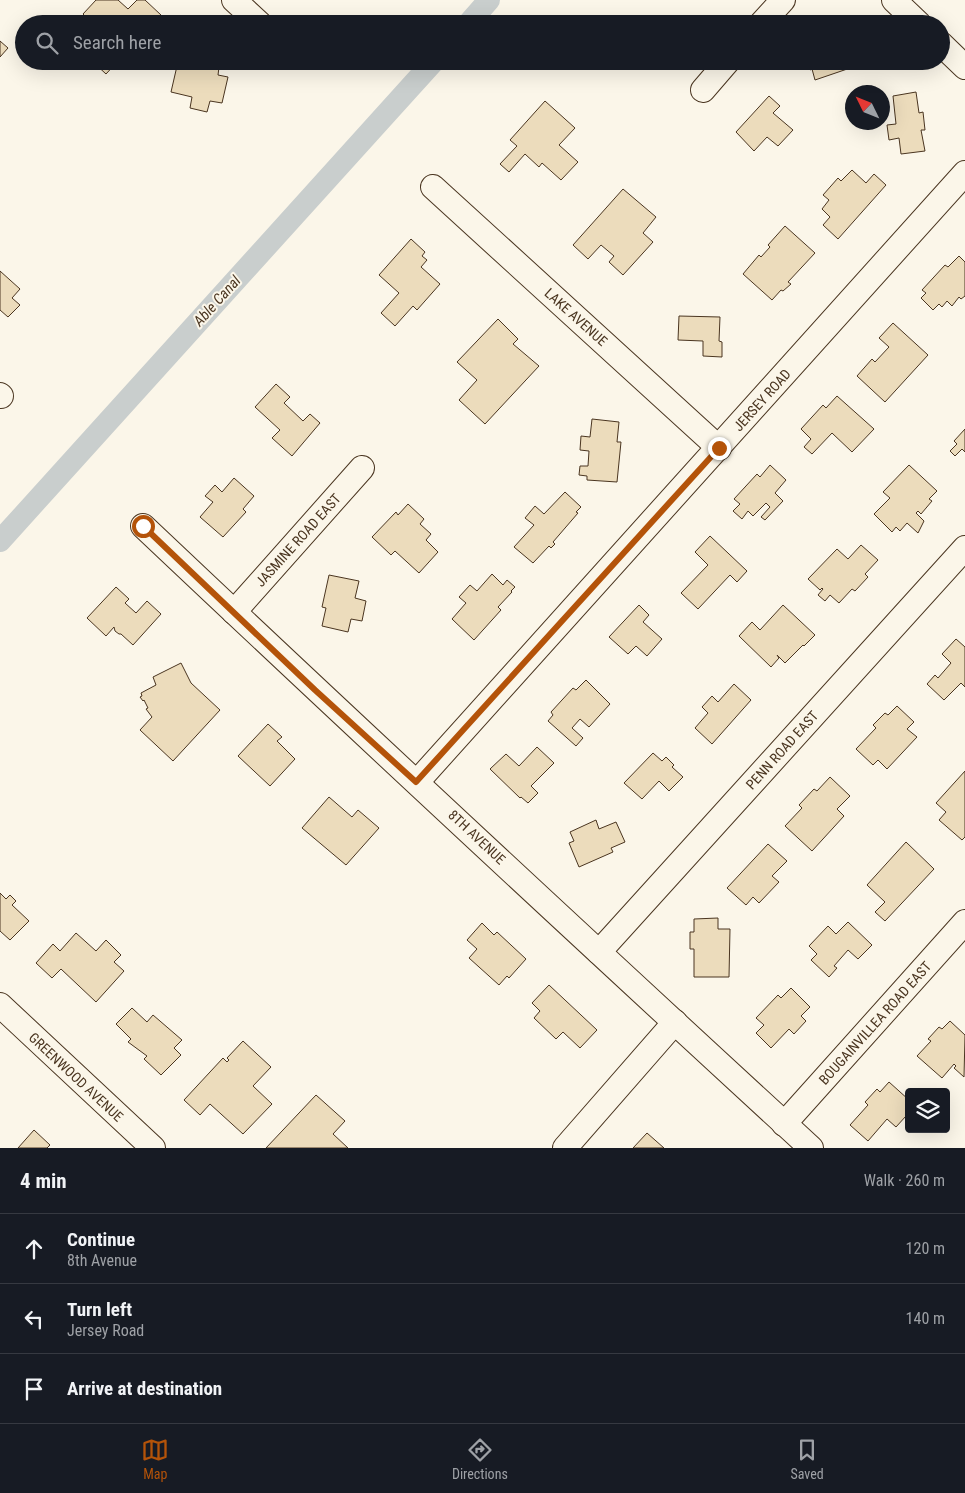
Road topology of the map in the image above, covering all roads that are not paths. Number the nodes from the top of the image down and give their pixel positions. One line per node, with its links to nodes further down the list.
1 (234, 0): 4 (street)
2 (783, 0): 5 (street)
3 (894, 0): 6 (street)
4 (250, 15)
5 (769, 15)
6 (910, 15)
7 (950, 52): 8 (street)
8 (965, 66)
9 (721, 70): 10 (street)
10 (704, 90)
11 (965, 173): 13 (street, JERSEY ROAD)
12 (434, 187): 13 (street, LAKE AVENUE)
13 (719, 448): 18 (street, JERSEY ROAD)
14 (362, 468): 17 (street, JASMINE ROAD EAST)
15 (143, 526): 17 (street, 8TH AVENUE)
16 (965, 548): 20 (street, PENN ROAD EAST)
17 (234, 612): 18 (street, 8TH AVENUE)
18 (416, 782): 20 (street, 8TH AVENUE)
19 (965, 922): 23 (street, BOUGAINVILLEA ROAD EAST)
20 (600, 952): 22 (street, 8TH AVENUE)
21 (0, 1005): 24 (street, GREENWOOD AVENUE)
22 (675, 1022): 23 (street, 8TH AVENUE); 25 (street)
23 (784, 1124): 26 (street, 8TH AVENUE)
24 (153, 1148)
25 (565, 1148)
26 (811, 1148)

